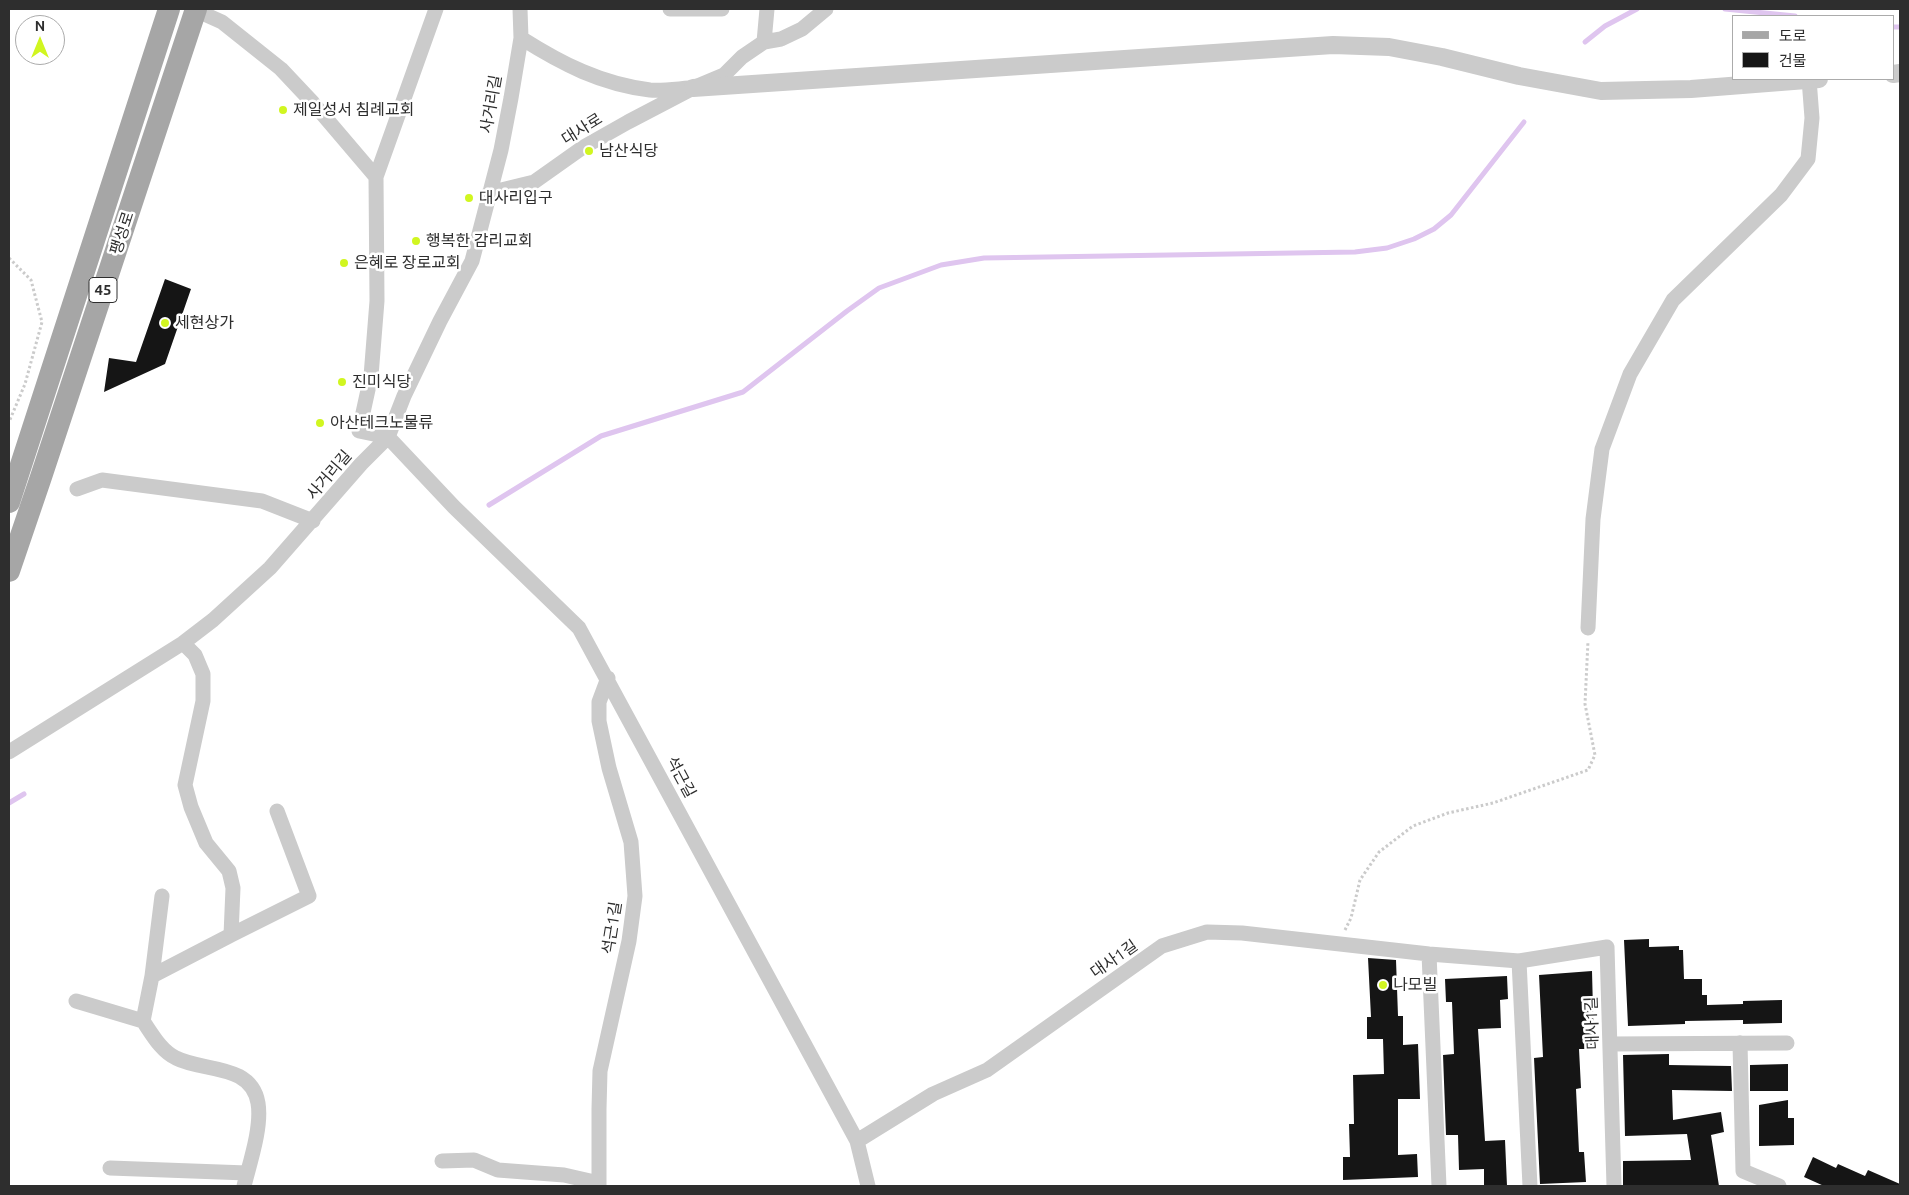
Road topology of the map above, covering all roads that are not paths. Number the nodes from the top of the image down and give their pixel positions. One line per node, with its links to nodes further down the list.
1 (168, 9): 18 (main road, 팽성로 / 45)
2 (194, 9): 14 (street); 20 (main road, 팽성로 / 45)
3 (436, 9): 14 (street)
4 (520, 9): 9 (street, 사거리길)
5 (670, 9): 6 (street)
6 (722, 9)
7 (767, 9): 10 (street)
8 (826, 9): 10 (street, 대사로)
9 (520, 38): 13 (street); 15 (street, 사거리길)
10 (764, 42): 13 (street, 대사로)
11 (1798, 80): 13 (street)
12 (1809, 80): 21 (street)
13 (693, 88): 15 (street, 대사로)
14 (376, 177): 16 (street)
15 (489, 193): 16 (street, 사거리길)
16 (388, 437): 19 (street, 사거리길); 23 (street, 석근길)
17 (77, 489): 19 (street)
18 (9, 502)
19 (312, 521): 22 (street, 사거리길)
20 (9, 571)
21 (1588, 628)
22 (183, 643): 24 (street, 사거리길); 27 (street)
23 (608, 678): 36 (street, 석근길); 40 (street, 석근1길)
24 (9, 752)
25 (277, 811): 27 (street)
26 (162, 896): 30 (street)
27 (232, 935): 30 (street)
28 (1429, 954): 29 (street, 대사1길); 36 (street, 대사1길); 42 (street)
29 (1520, 961): 35 (street, 대사1길); 43 (street)
30 (152, 976): 32 (street)
31 (76, 1001): 32 (street)
32 (143, 1021): 39 (street)
33 (1740, 1043): 34 (street); 35 (street); 45 (street)
34 (1787, 1043)
35 (1611, 1044): 44 (street, 대사1길)
36 (857, 1142): 41 (street, 석근길)
37 (442, 1161): 40 (street)
38 (110, 1168): 39 (street)
39 (246, 1179)
40 (599, 1185)
41 (868, 1186)
42 (1439, 1186)
43 (1530, 1186)
44 (1614, 1186)
45 (1779, 1186)

